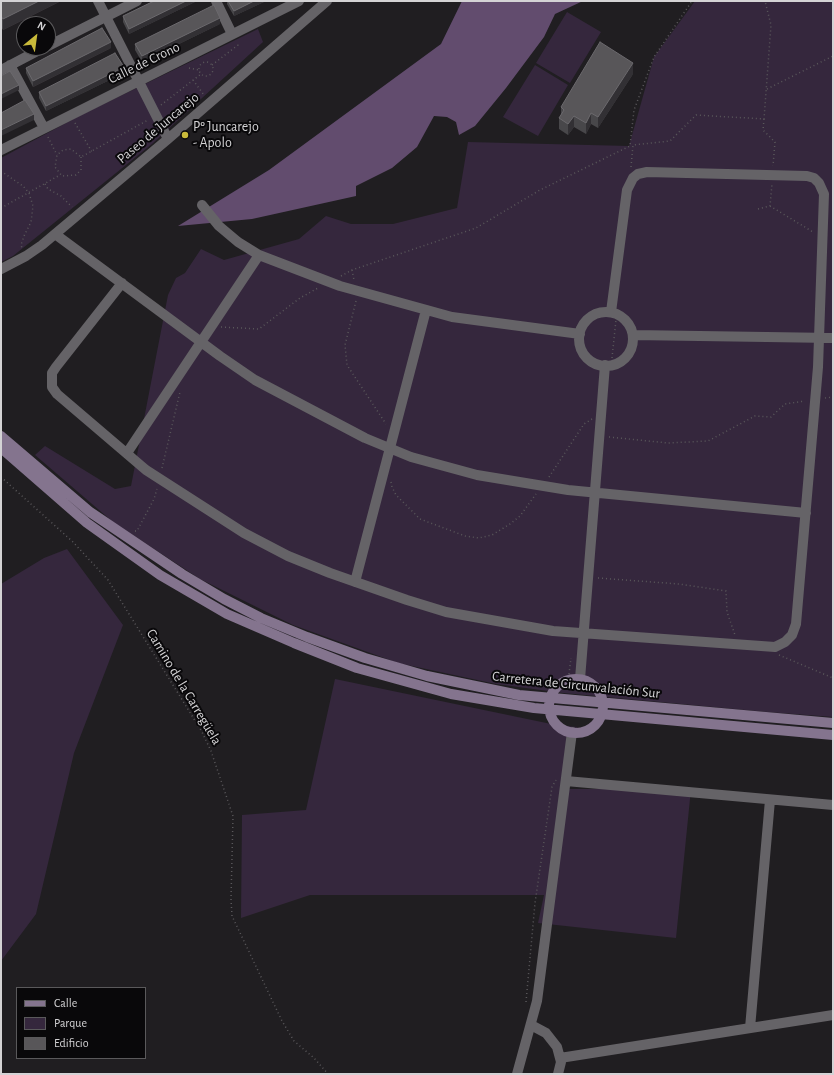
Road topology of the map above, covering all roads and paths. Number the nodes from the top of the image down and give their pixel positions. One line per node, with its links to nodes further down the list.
1 (98, 1): 8 (street)
2 (137, 1): 8 (street)
3 (216, 1): 9 (street)
4 (299, 1): 9 (street, Calle de Crono)
5 (327, 1): 19 (street, Paseo de Juncarejo)
6 (692, 1): 42 (path)
7 (765, 1): 18 (path)
8 (106, 16): 10 (street); 17 (street)
9 (232, 34): 13 (path); 17 (street, Calle de Crono)
10 (56, 42)
11 (28, 56): 14 (street)
12 (833, 56): 18 (path)
13 (212, 65): 15 (path); 15 (path)
14 (5, 67): 22 (street)
15 (201, 74): 16 (path)
16 (193, 80): 19 (path); 21 (path)
17 (138, 81): 20 (street, Calle de Crono); 21 (street)
18 (767, 88): 28 (path)
19 (210, 102): 23 (street, Paseo de Juncarejo)
20 (70, 115): 22 (street, Calle de Crono); 25 (path)
21 (156, 116): 23 (street); 25 (path)
22 (45, 132): 24 (street, Calle de Crono); 26 (path)
23 (168, 139): 36 (street, Paseo de Juncarejo)
24 (1, 150)
25 (92, 152): 27 (path)
26 (57, 155): 27 (path); 30 (path)
27 (81, 157): 30 (path)
28 (631, 168)
29 (1, 171): 32 (path)
30 (60, 175): 31 (path)
31 (45, 184): 32 (path); 36 (path)
32 (29, 194): 35 (path); 40 (path)
33 (202, 205): 39 (street)
34 (770, 206): 37 (path)
35 (1, 208)
36 (78, 214): 38 (street, Paseo de Juncarejo)
37 (815, 233)
38 (55, 234): 40 (street, Paseo de Juncarejo); 45 (street)
39 (259, 255): 48 (street); 55 (street)
40 (26, 256): 41 (street, Paseo de Juncarejo)
41 (1, 269)
42 (352, 270): 43 (path); 44 (path)
43 (339, 277)
44 (355, 282)
45 (122, 283): 55 (street); 67 (street)
46 (319, 287): 50 (path)
47 (358, 295): 62 (path)
48 (426, 310): 51 (street); 66 (street)
49 (614, 313): 51 (street); 52 (street); 53 (street); 56 (path)
50 (215, 327)
51 (580, 334): 56 (street)
52 (633, 335): 53 (street); 56 (street)
53 (819, 338): 54 (street); 75 (street)
54 (833, 338)
55 (202, 342): 66 (street); 67 (street)
56 (608, 363): 74 (street)
57 (180, 392): 68 (path)
58 (833, 397): 59 (path)
59 (819, 399)
60 (805, 401): 64 (path)
61 (594, 418): 70 (path)
62 (388, 428)
63 (1, 436): 84 (street, Carretera de Circunvalación Sur)
64 (603, 436)
65 (1, 448): 86 (street, Carretera de Circunvalación Sur)
66 (390, 448): 74 (street); 78 (street)
67 (127, 454): 78 (street)
68 (161, 473)
69 (1, 477): 99 (path, Camino de la Carregüela)
70 (549, 477)
71 (391, 480): 73 (path)
72 (158, 486): 76 (path)
73 (540, 490)
74 (594, 492): 75 (street); 79 (street)
75 (806, 513): 79 (street)
76 (133, 531)
77 (598, 578): 80 (path)
78 (355, 582): 79 (street)
79 (582, 633): 83 (street)
80 (736, 638)
81 (778, 655): 82 (path)
82 (833, 678)
83 (580, 679): 84 (street); 85 (street)
84 (550, 698): 85 (street, Carretera de Circunvalación Sur); 86 (street)
85 (602, 703): 87 (street); 88 (street, Carretera de Circunvalación Sur)
86 (549, 710): 87 (street, Carretera de Circunvalación Sur); 89 (street)
87 (601, 714): 89 (street); 90 (street, Carretera de Circunvalación Sur)
88 (833, 723)
89 (572, 732): 91 (street)
90 (833, 735)
91 (562, 778): 92 (street); 94 (path); 96 (street)
92 (770, 800): 93 (street); 97 (street)
93 (833, 805)
94 (526, 1006)
95 (833, 1015): 97 (street)
96 (530, 1025): 98 (street); 100 (street)
97 (750, 1028): 98 (street)
98 (560, 1058): 101 (street)
99 (328, 1074)
100 (517, 1074)
101 (558, 1074)

